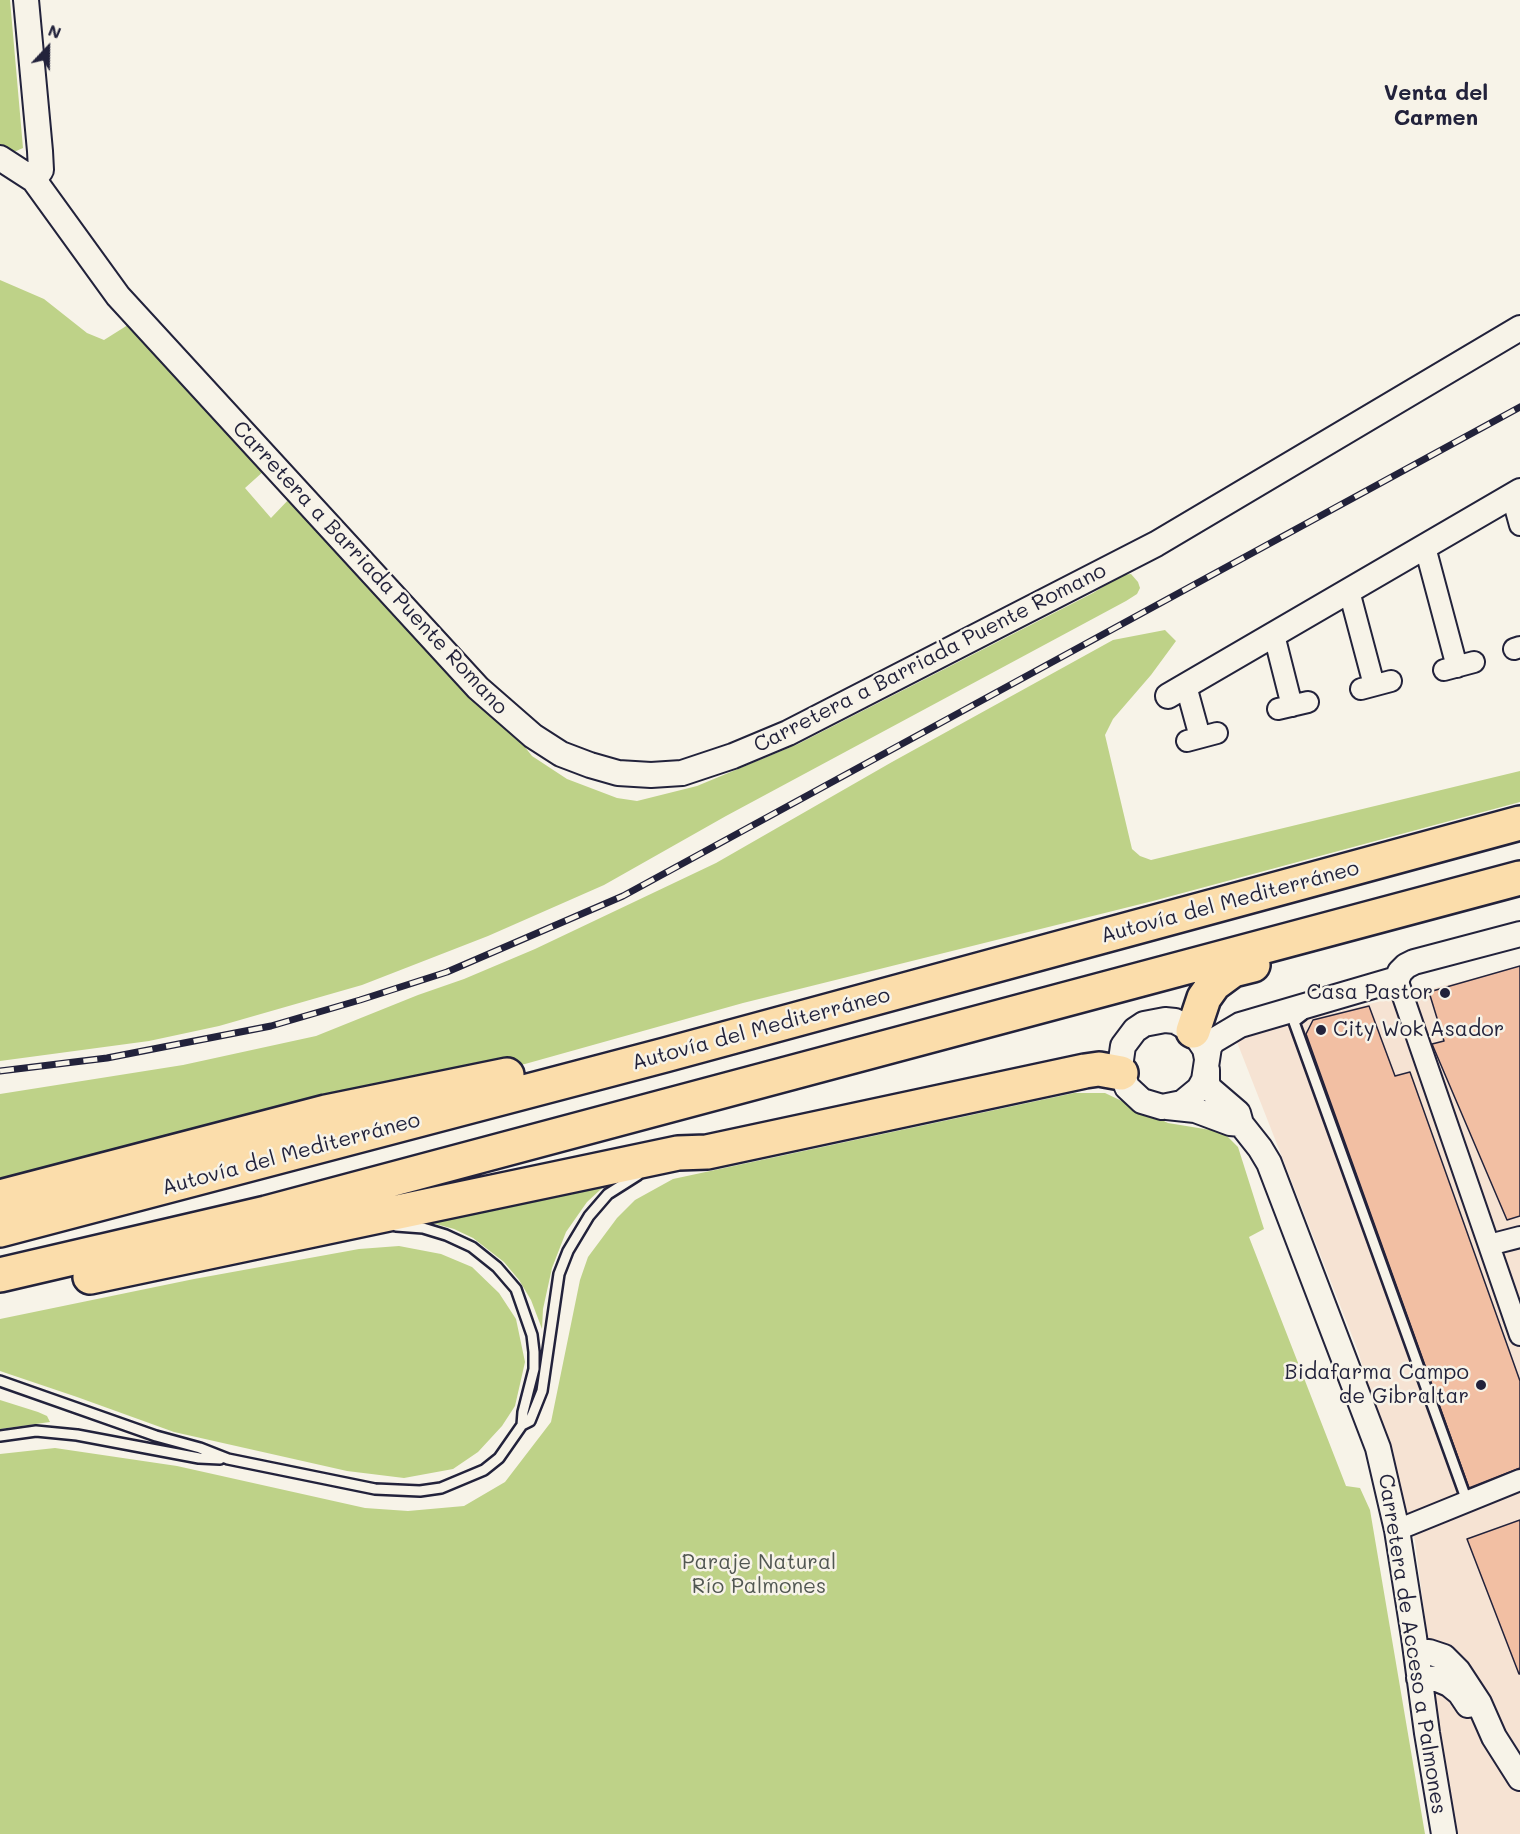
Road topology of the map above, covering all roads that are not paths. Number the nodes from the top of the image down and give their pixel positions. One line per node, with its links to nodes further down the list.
1 (27, 0): 3 (street)
2 (0, 158): 3 (street)
3 (34, 180): 4 (street, Carretera a Barriada Puente Romano)
4 (1520, 328)
5 (1516, 494): 6 (street); 7 (street)
6 (1520, 525)
7 (1425, 547): 8 (street); 10 (street)
8 (1349, 591): 9 (street); 11 (street)
9 (1274, 635): 12 (street); 13 (street)
10 (1458, 666)
11 (1375, 685)
12 (1177, 691): 14 (street)
13 (1292, 705)
14 (1201, 737)
15 (1520, 823): 22 (highway, Autovía del Mediterráneo)
16 (1520, 878): 17 (highway)
17 (1368, 918): 21 (highway); 34 (highway)
18 (1520, 934): 19 (street)
19 (1397, 979): 20 (street); 33 (street)
20 (1318, 1001): 21 (street); 42 (lane)
21 (1202, 1054): 23 (street); 24 (street); 25 (street, Carretera de Acceso a Palmones)
22 (666, 1055): 29 (highway); 30 (highway, Autovía del Mediterráneo)
23 (1121, 1073): 24 (street); 26 (highway)
24 (1162, 1107): 25 (street)
25 (1241, 1124): 43 (street, Carretera de Acceso a Palmones)
26 (707, 1152): 27 (lane); 32 (highway)
27 (669, 1165)
28 (646, 1173): 38 (lane)
29 (0, 1197)
30 (0, 1230)
31 (1520, 1237): 33 (street)
32 (266, 1240): 35 (highway); 38 (lane)
33 (1489, 1245): 36 (street)
34 (0, 1275)
35 (0, 1296)
36 (1520, 1335)
37 (0, 1381): 40 (lane)
38 (522, 1425): 40 (lane)
39 (0, 1436): 40 (lane)
40 (228, 1459)
41 (1520, 1480): 42 (street)
42 (1467, 1501): 43 (street)
43 (1397, 1530): 44 (street, Carretera de Acceso a Palmones)
44 (1416, 1652): 45 (street, Carretera de Acceso a Palmones); 46 (street)
45 (1419, 1678): 46 (street); 48 (street, Carretera de Acceso a Palmones)
46 (1494, 1737): 47 (street)
47 (1520, 1778)
48 (1444, 1834)

